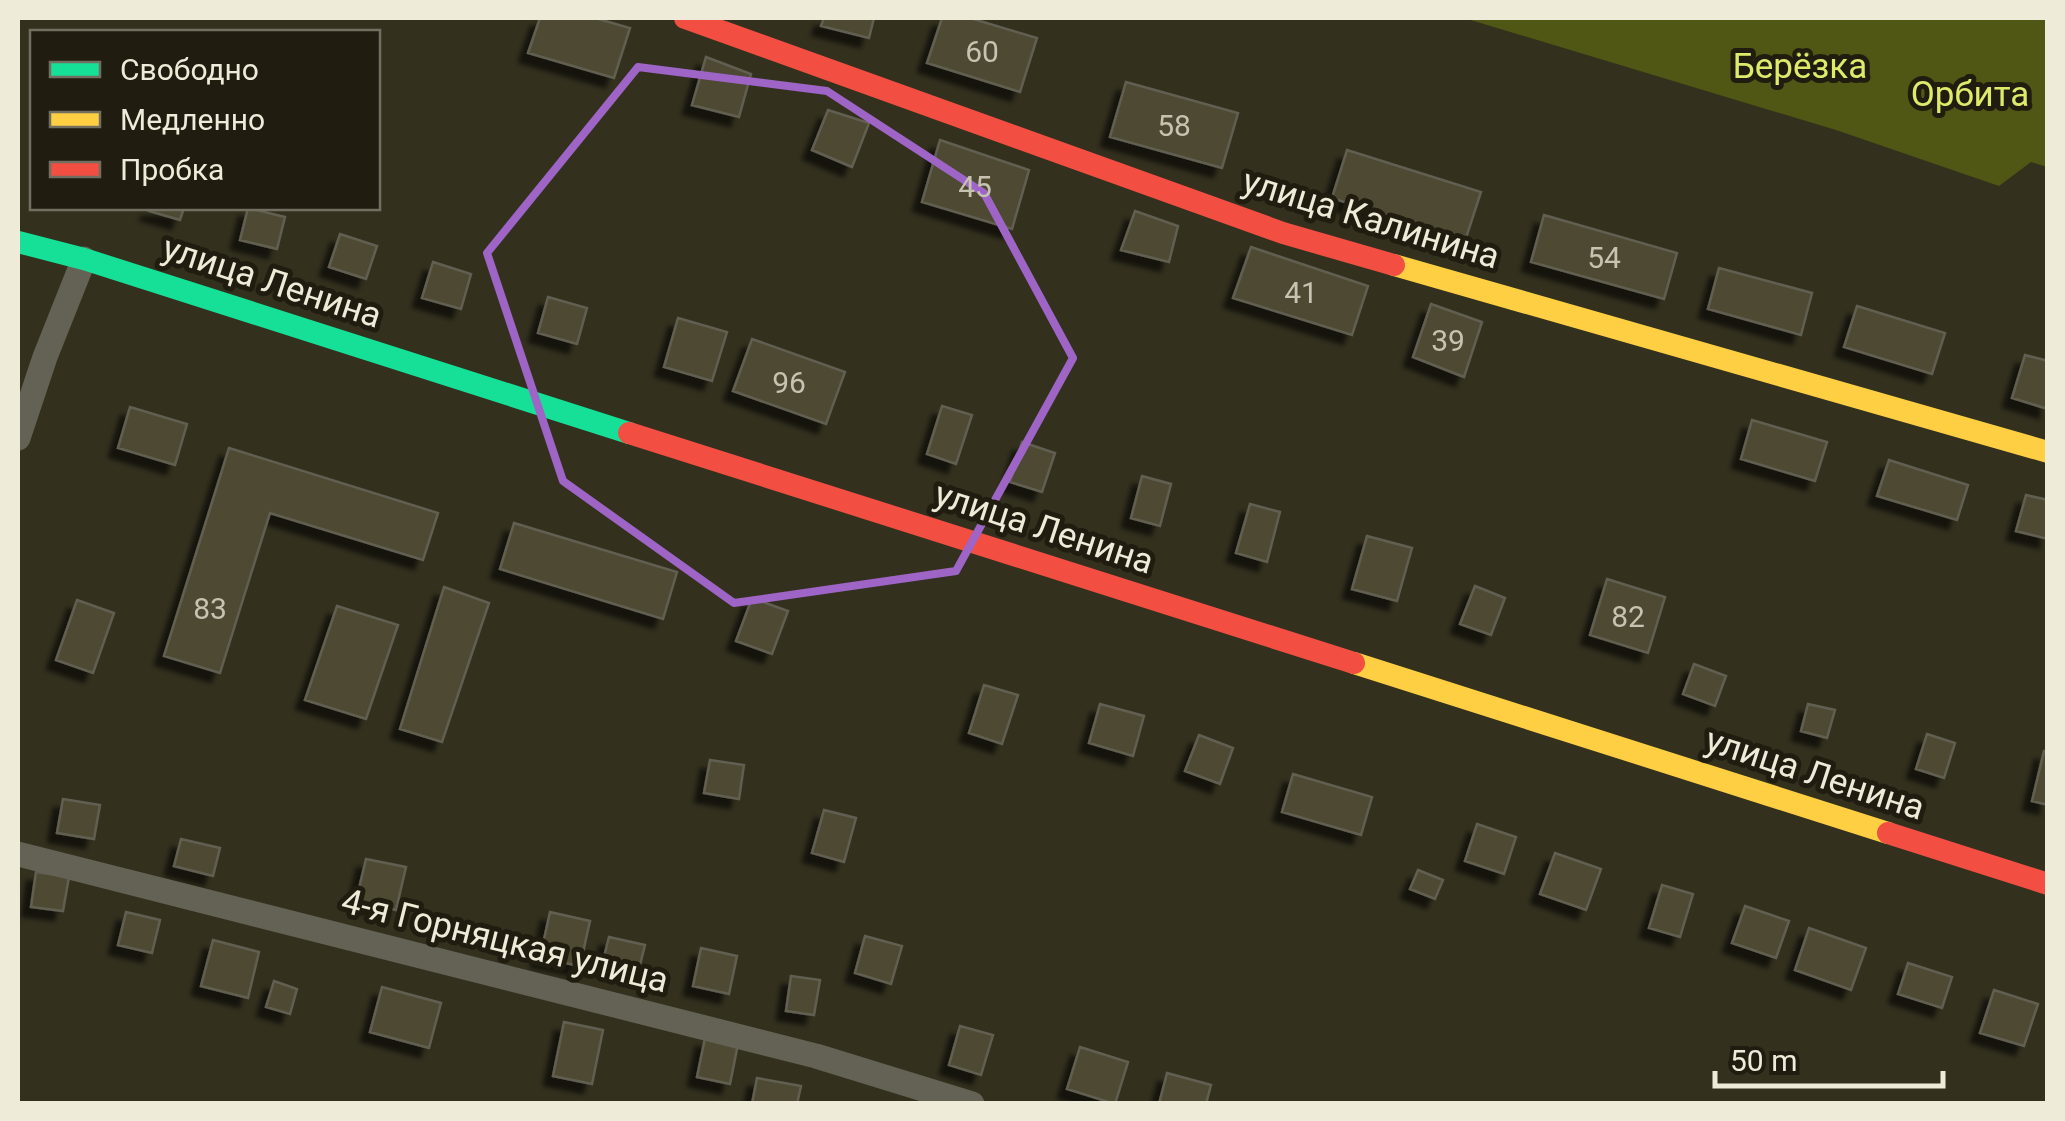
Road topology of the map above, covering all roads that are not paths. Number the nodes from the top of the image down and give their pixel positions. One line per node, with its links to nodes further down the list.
1 (685, 18): 5 (main road, улица Калинина)
2 (18, 242): 3 (main road, улица Ленина)
3 (84, 259): 4 (street); 7 (main road, улица Ленина)
4 (18, 438)
5 (2048, 452)
6 (18, 854): 8 (street, 4-я Горняцкая улица)
7 (2048, 884)
8 (972, 1104)

